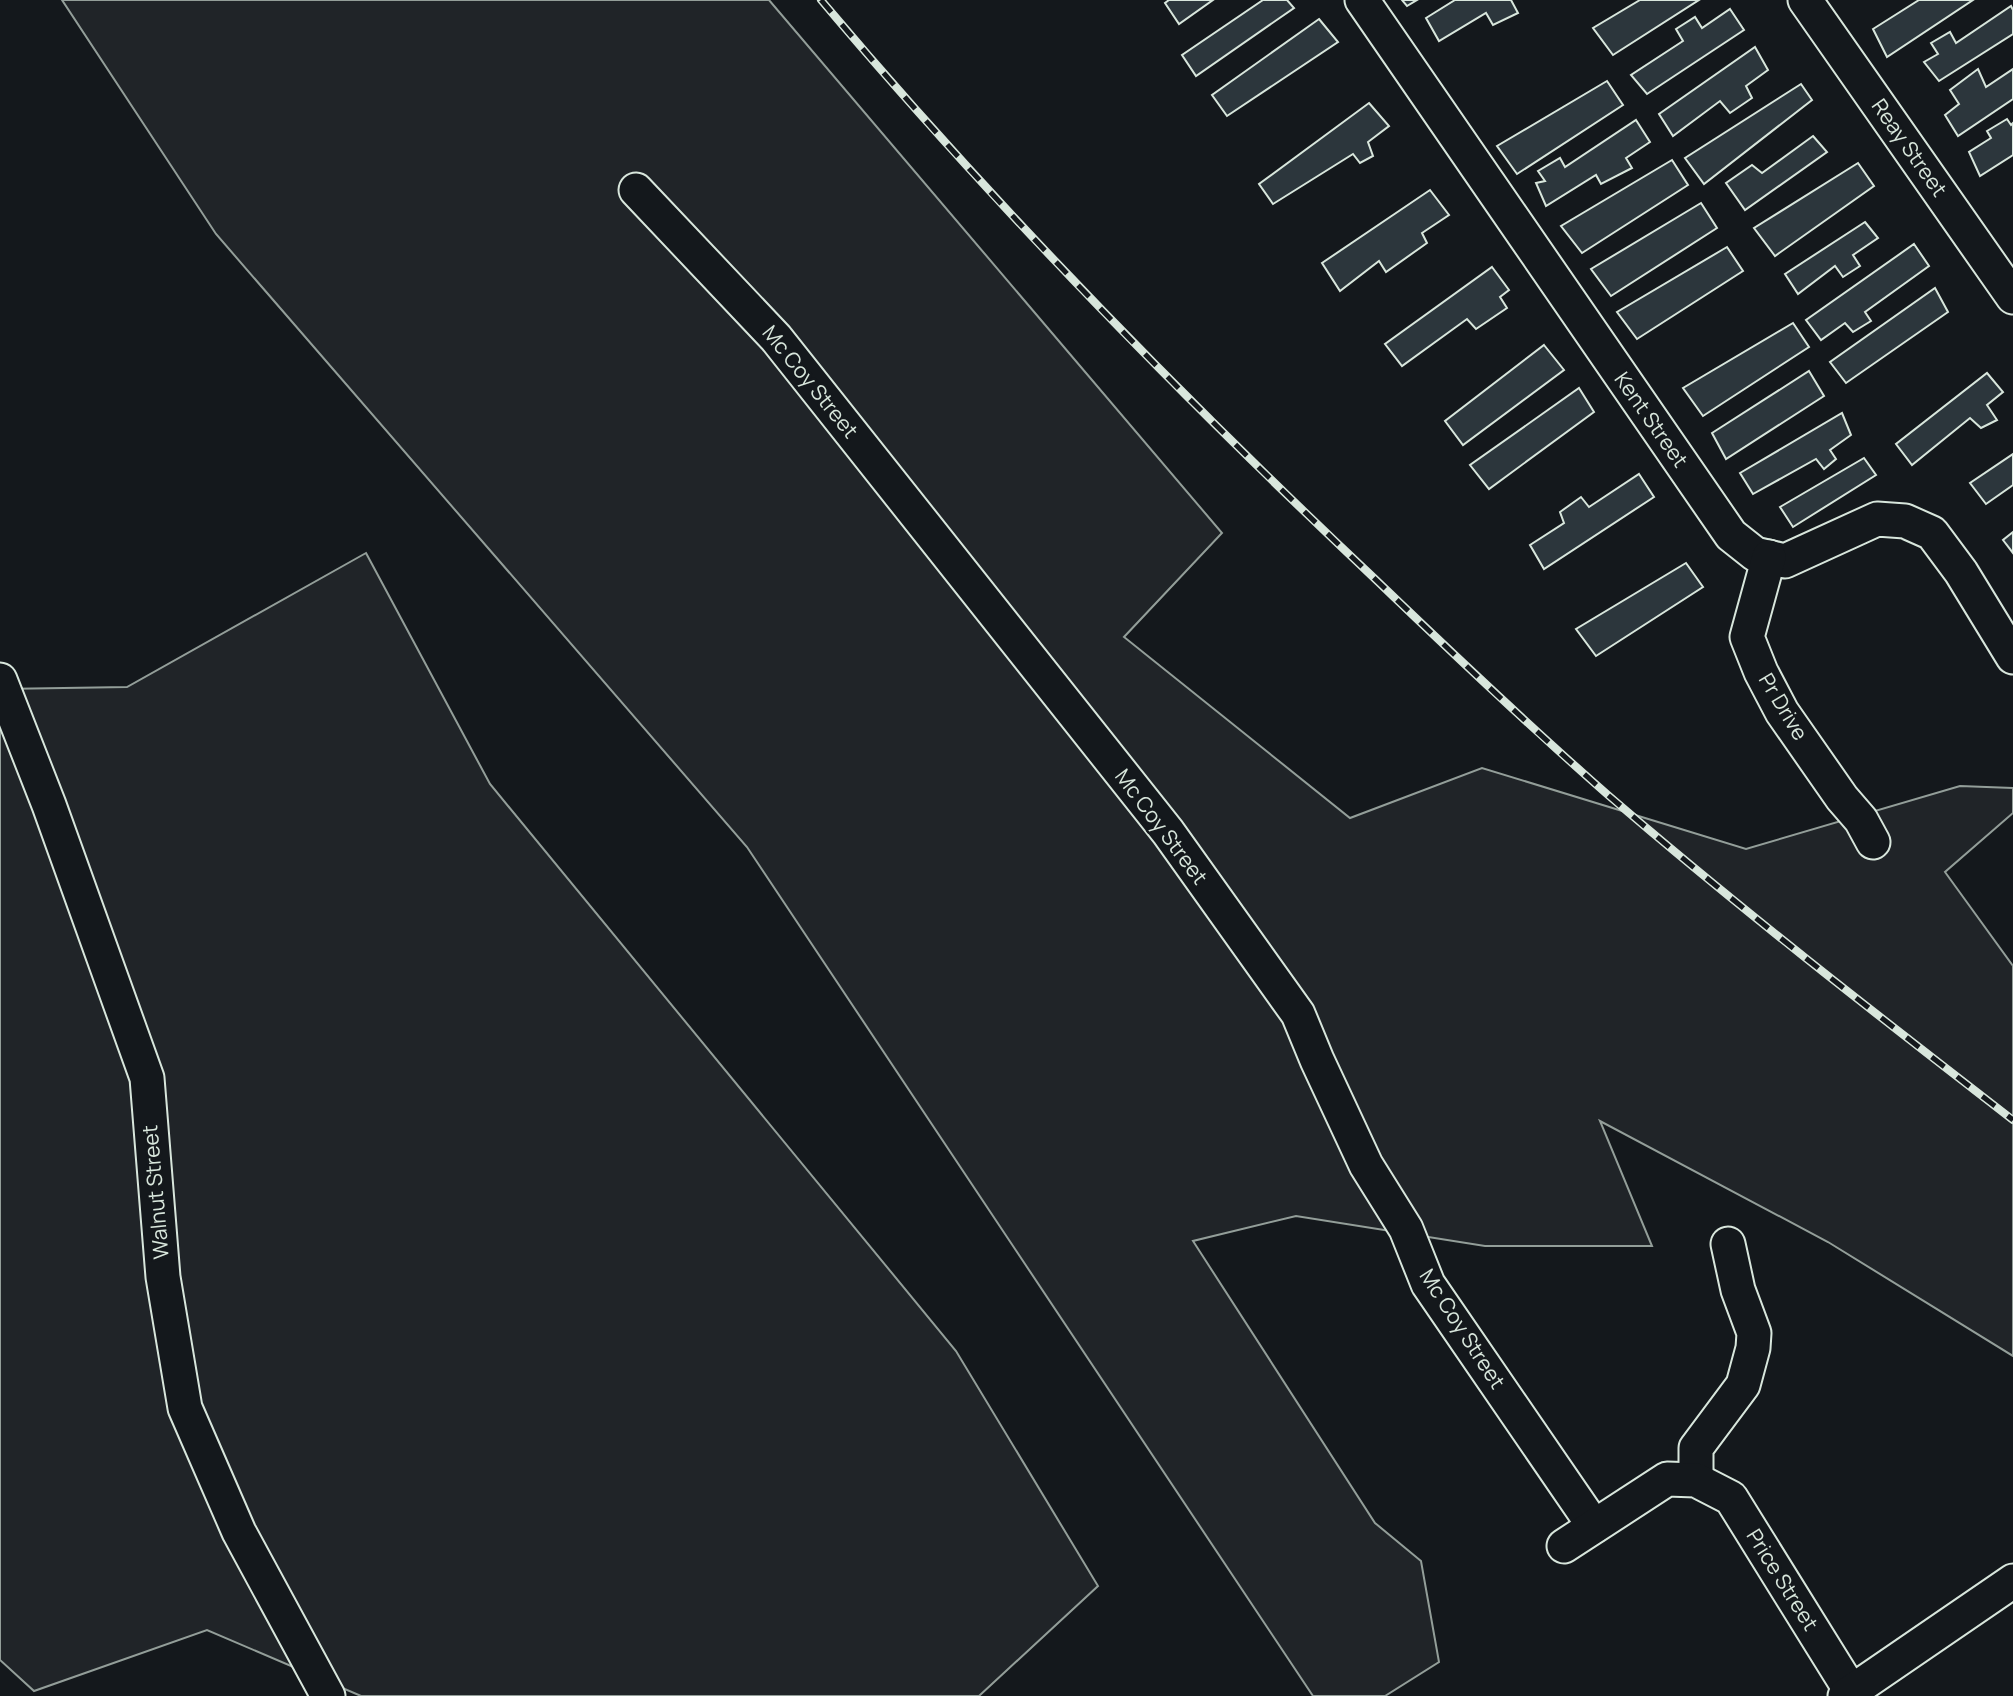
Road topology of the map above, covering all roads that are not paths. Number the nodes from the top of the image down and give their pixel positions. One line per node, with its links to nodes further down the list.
1 (1362, 0): 5 (street, Kent Street)
2 (1805, 0): 4 (street, Reay Street)
3 (636, 190): 11 (street, Mc Coy Street)
4 (2013, 296)
5 (1769, 557): 6 (street); 8 (street, Pr Drive)
6 (2013, 657)
7 (0, 680): 15 (street, Walnut Street)
8 (1873, 842)
9 (1728, 1244): 10 (street)
10 (1696, 1480): 11 (street); 14 (street, Price Street)
11 (1594, 1526): 12 (street)
12 (1564, 1546)
13 (2013, 1581): 14 (street)
14 (1850, 1694)
15 (328, 1696)

